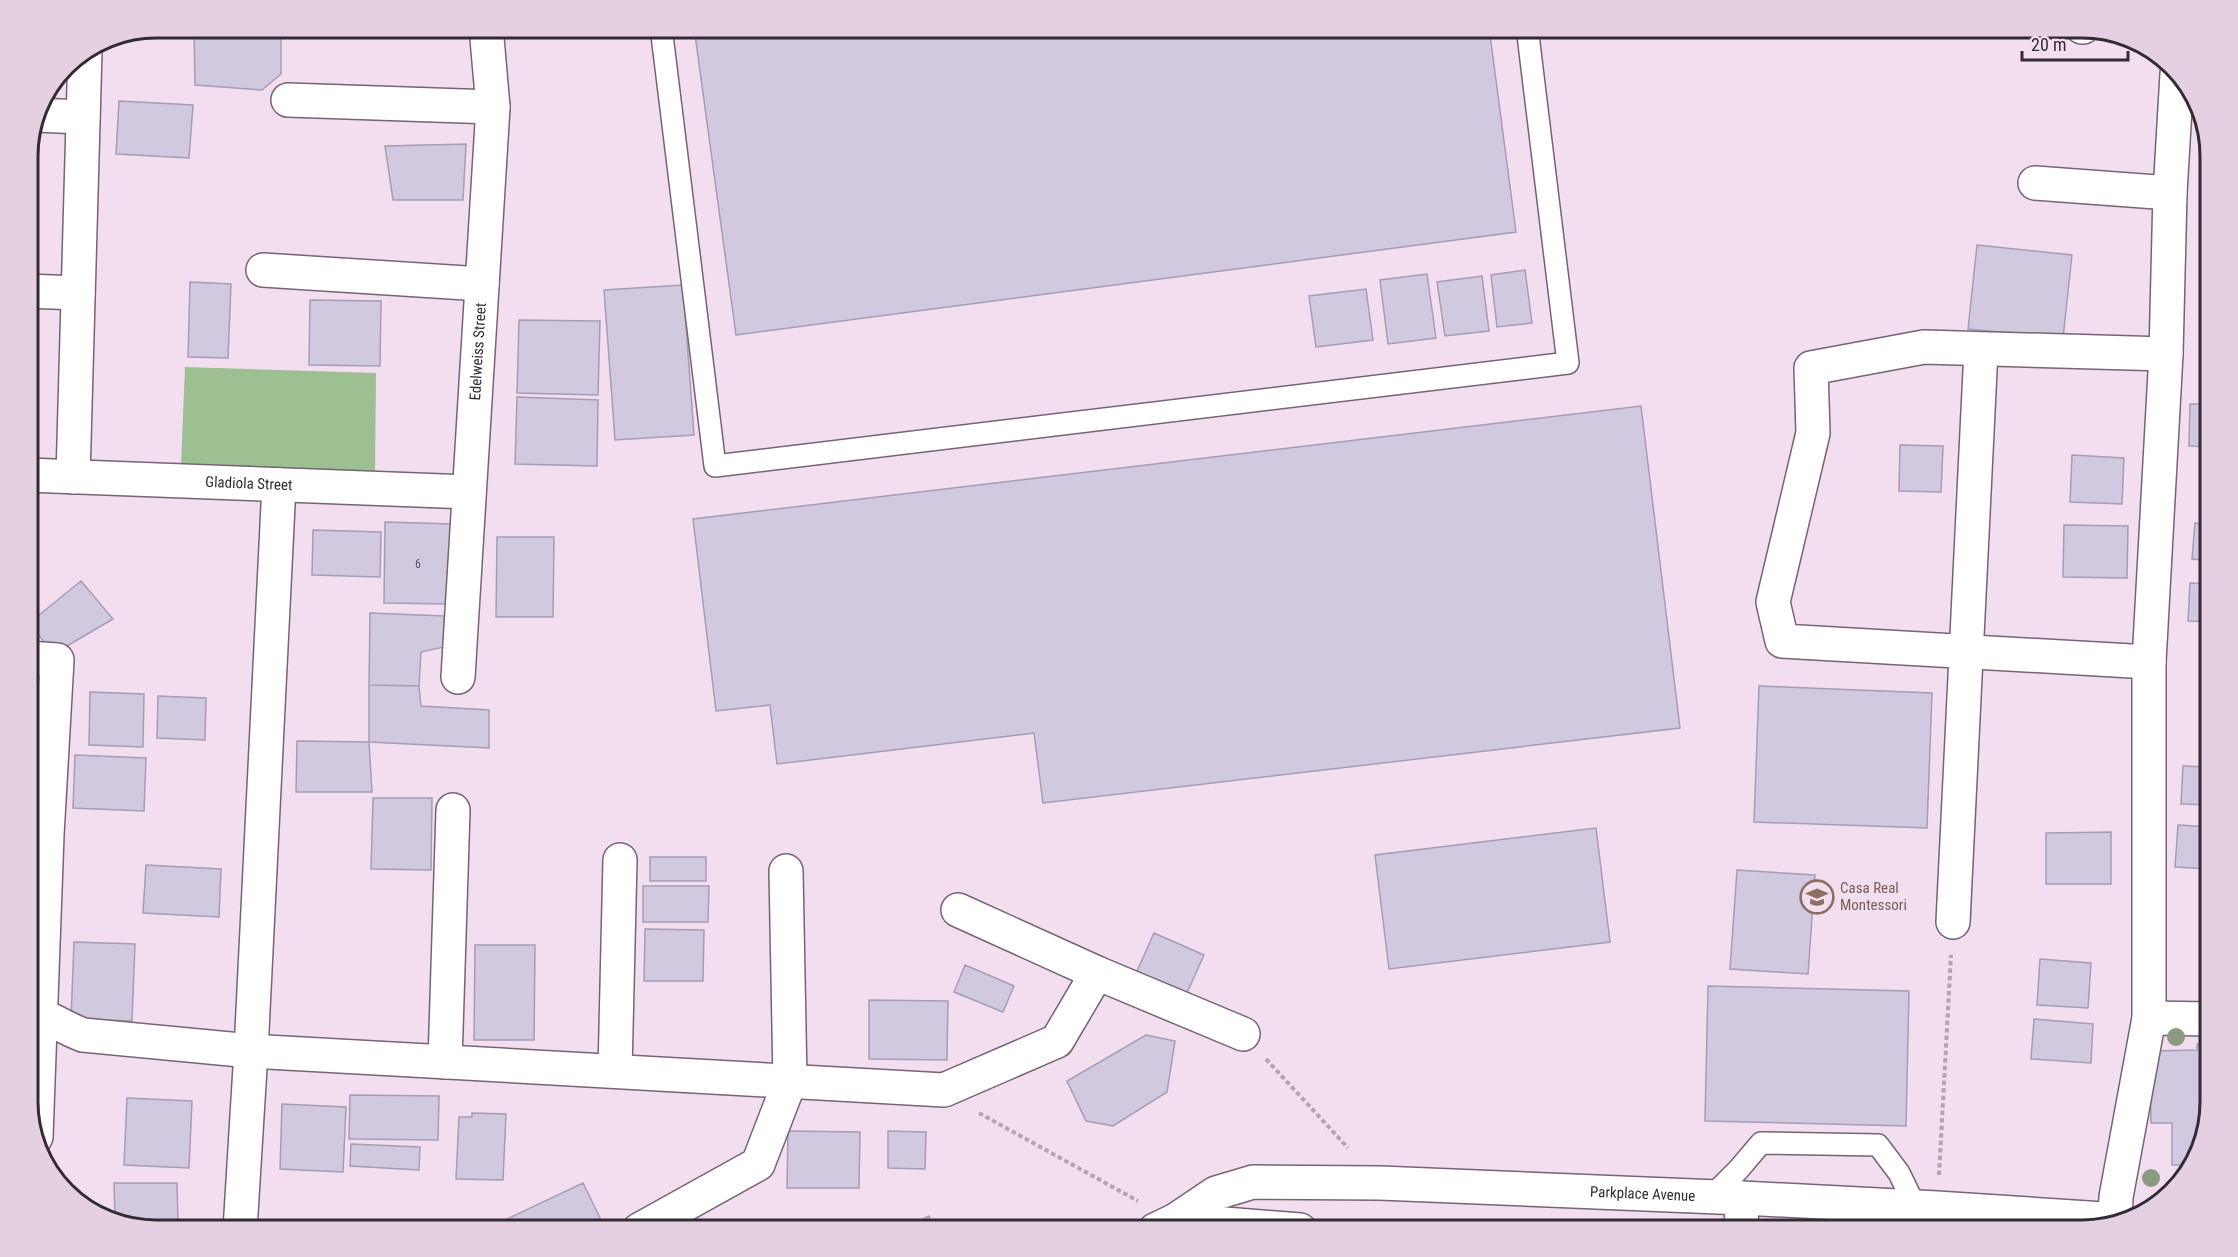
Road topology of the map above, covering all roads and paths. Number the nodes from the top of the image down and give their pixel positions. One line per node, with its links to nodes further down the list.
1 (487, 38): 7 (street, Edelweiss Street)
2 (662, 38): 3 (lane)
3 (1528, 38)
4 (85, 61): 9 (street)
5 (2176, 85): 11 (street)
6 (288, 100): 7 (street)
7 (493, 107): 13 (street, Edelweiss Street)
8 (45, 115): 9 (street)
9 (83, 117): 15 (street)
10 (2035, 183): 11 (street)
11 (2170, 193): 17 (street)
12 (263, 270): 13 (street)
13 (482, 284): 21 (street, Edelweiss Street)
14 (38, 291): 15 (street)
15 (78, 293): 19 (street)
16 (1981, 350): 17 (street); 22 (street); 22 (street)
17 (2166, 354): 24 (street)
18 (38, 475): 19 (street, Gladiola Street)
19 (73, 477): 20 (street, Gladiola Street)
20 (279, 485): 21 (street, Gladiola Street); 37 (street)
21 (469, 492): 25 (street, Edelweiss Street)
22 (1967, 652): 24 (street); 31 (street)
23 (38, 659): 27 (street)
24 (2149, 662): 34 (street)
25 (458, 677)
26 (453, 810): 38 (street)
27 (38, 825)
28 (620, 860): 39 (street)
29 (786, 871): 40 (street)
30 (958, 910): 32 (street)
31 (1953, 922): 43 (path)
32 (1097, 973): 36 (street); 41 (street)
33 (38, 1015): 37 (street)
34 (2149, 1018): 35 (street); 45 (street)
35 (2200, 1019)
36 (1243, 1034): 42 (path)
37 (251, 1051): 38 (street); 47 (street)
38 (445, 1062): 39 (street)
39 (615, 1071): 40 (street)
40 (790, 1081): 41 (street); 48 (street)
41 (944, 1090): 49 (path)
42 (1380, 1183): 44 (street, Parkplace Avenue); 50 (street, Parkplace Avenue)
43 (1926, 1207): 44 (street, Parkplace Avenue); 44 (lane); 46 (street, Parkplace Avenue)
44 (1731, 1209)
45 (2116, 1214)
46 (2094, 1218)
47 (241, 1220)
48 (657, 1220)
49 (1158, 1220)
50 (1174, 1220)

